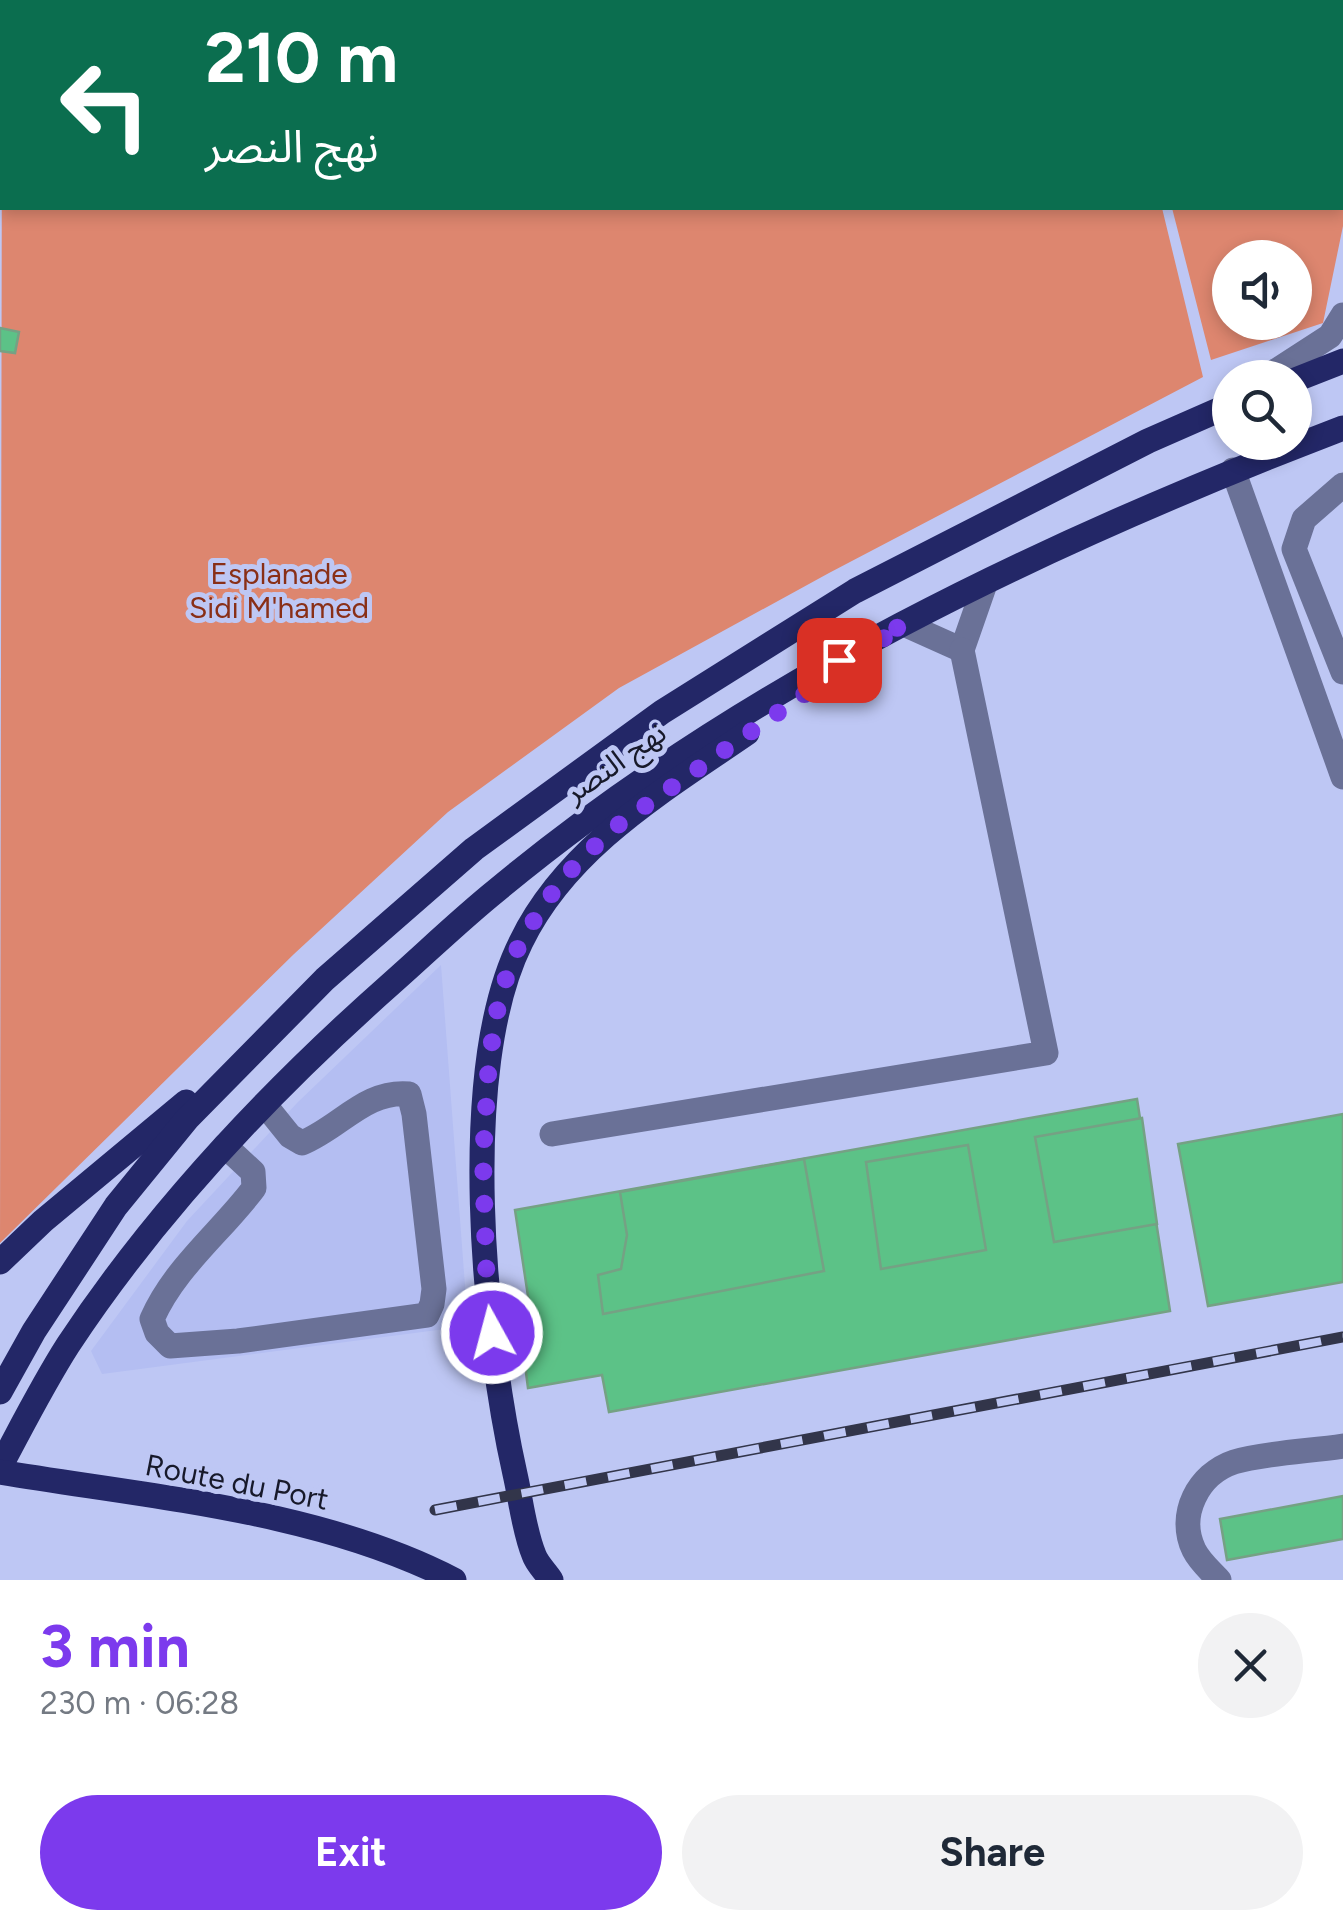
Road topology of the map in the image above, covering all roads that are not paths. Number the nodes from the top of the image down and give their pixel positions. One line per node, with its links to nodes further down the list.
1 (1343, 315): 2 (street)
2 (1292, 360)
3 (1343, 360): 4 (main road)
4 (1312, 373)
5 (1212, 411): 14 (main road, نهج النصر)
6 (1343, 428): 7 (main road, نهج النصر)
7 (1232, 470): 9 (main road, نهج النصر); 13 (street)
8 (1343, 485): 12 (street)
9 (985, 584): 10 (main road, نهج النصر); 11 (street)
10 (904, 624): 11 (street); 15 (main road, نهج النصر); 23 (main road)
11 (962, 650): 16 (street)
12 (1343, 672)
13 (1343, 777)
14 (263, 1039): 18 (main road); 19 (main road, نهج النصر)
15 (265, 1104): 17 (main road, نهج النصر); 17 (street)
16 (552, 1134)
17 (225, 1146): 21 (main road, نهج النصر)
18 (0, 1262)
19 (0, 1392)
20 (1343, 1446): 24 (street)
21 (0, 1470): 22 (main road, Route du Port)
22 (454, 1580)
23 (551, 1580)
24 (1219, 1580)

